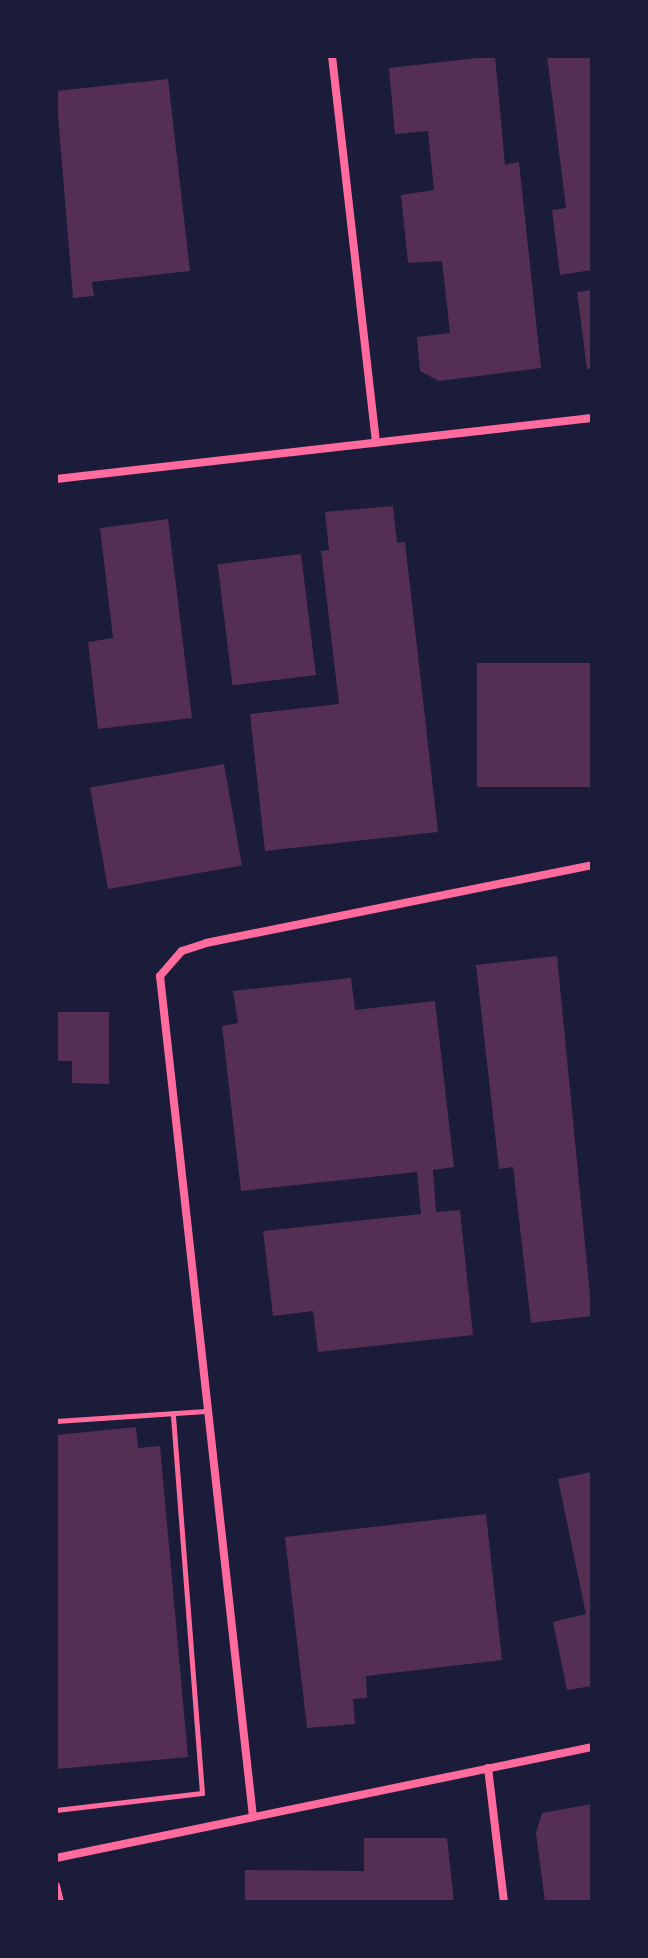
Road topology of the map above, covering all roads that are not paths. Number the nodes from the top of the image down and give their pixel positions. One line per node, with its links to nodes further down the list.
1 (332, 56): 3 (street)
2 (592, 418): 3 (street)
3 (376, 443): 4 (street)
4 (56, 479)
5 (592, 865): 6 (street)
6 (206, 1411): 7 (lane); 12 (street)
7 (173, 1413): 8 (lane); 11 (lane)
8 (56, 1421)
9 (592, 1747): 10 (street)
10 (488, 1768): 12 (street); 16 (street)
11 (56, 1810)
12 (253, 1817): 13 (street)
13 (56, 1858)
14 (56, 1886): 15 (street)
15 (60, 1902)
16 (504, 1902)

